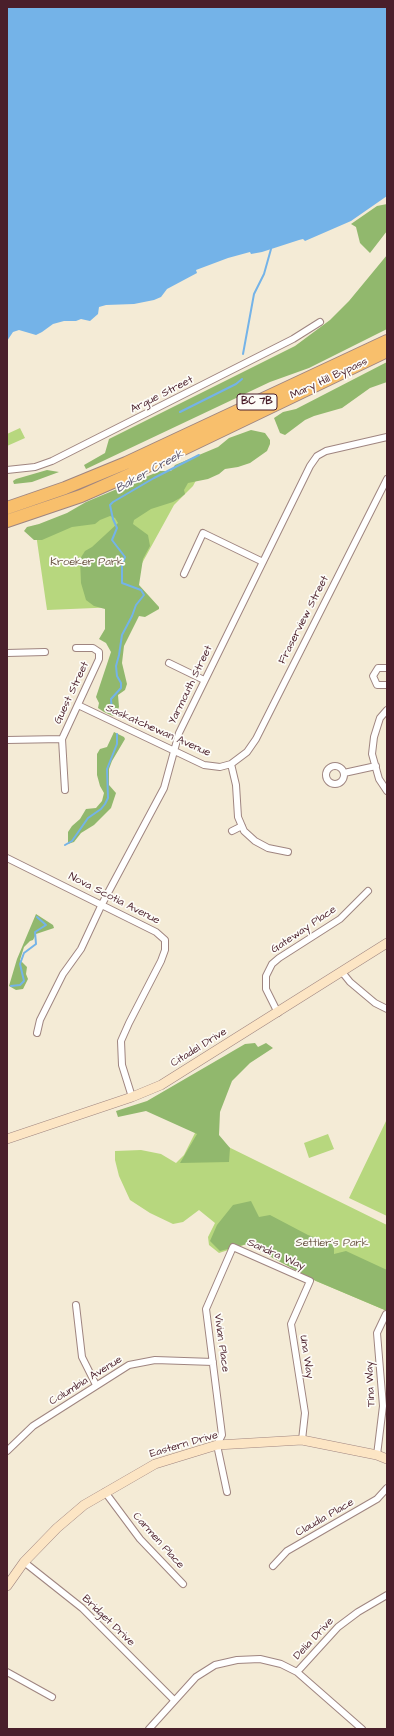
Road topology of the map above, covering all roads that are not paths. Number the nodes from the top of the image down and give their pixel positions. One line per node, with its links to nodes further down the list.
1 (320, 322): 5 (street, Argue Street)
2 (387, 341): 7 (highway, Mary Hill Bypass / BC 7B)
3 (387, 351): 8 (highway, Mary Hill Bypass / BC 7B)
4 (387, 437): 9 (street, Yarmouth Street)
5 (7, 470)
6 (387, 479): 23 (street, Fraserview Street)
7 (7, 508)
8 (7, 521)
9 (263, 562): 10 (street); 16 (street, Yarmouth Street)
10 (184, 574)
11 (76, 648): 18 (street, Guest Street)
12 (45, 652): 13 (street)
13 (7, 653)
14 (169, 663): 16 (street)
15 (387, 668): 17 (street)
16 (204, 680): 22 (street, Yarmouth Street)
17 (387, 685)
18 (78, 706): 20 (street, Guest Street); 22 (street, Saskatchewan Avenue)
19 (387, 710): 24 (street)
20 (62, 739): 21 (street); 26 (street, Guest Street)
21 (7, 740)
22 (175, 751): 23 (street, Saskatchewan Avenue); 33 (street, Yarmouth Street)
23 (231, 764): 28 (street)
24 (376, 766): 25 (street); 27 (street)
25 (344, 773)
26 (65, 790)
27 (387, 791)
28 (242, 826): 29 (street); 30 (street)
29 (232, 831)
30 (288, 852)
31 (7, 858): 33 (street, Nova Scotia Avenue)
32 (368, 891): 37 (street, Gateway Place)
33 (102, 904): 38 (street, Yarmouth Street); 39 (street, Nova Scotia Avenue)
34 (387, 943): 35 (street, Citadel Drive)
35 (342, 972): 36 (street); 37 (street, Citadel Drive)
36 (387, 1009)
37 (278, 1013): 39 (street, Citadel Drive)
38 (37, 1033)
39 (132, 1097): 40 (street, Citadel Drive)
40 (7, 1139)
41 (233, 1247): 42 (street, Sandra Way); 45 (street, Vivian Place)
42 (310, 1281): 48 (street, Una Way)
43 (76, 1305): 46 (street)
44 (386, 1314): 47 (street, Tina Way)
45 (213, 1362): 46 (street, Columbia Avenue); 49 (street, Vivian Place)
46 (96, 1385): 50 (street, Columbia Avenue)
47 (385, 1407): 51 (street, Tina Way)
48 (302, 1440): 49 (street, Eastern Drive); 51 (street, Eastern Drive)
49 (217, 1445): 54 (street, Eastern Drive); 55 (street)
50 (7, 1451)
51 (377, 1455): 52 (street, Eastern Drive)
52 (387, 1459)
53 (387, 1488): 57 (street, Claudia Place)
54 (105, 1492): 56 (street, Eastern Drive); 58 (street, Carmen Place)
55 (227, 1492)
56 (24, 1562): 59 (street, Eastern Drive); 64 (street, Bridget Drive)
57 (273, 1566)
58 (183, 1584)
59 (7, 1586)
60 (387, 1595): 62 (street, Delia Drive)
61 (7, 1672): 63 (street)
62 (297, 1672): 64 (street); 66 (street)
63 (52, 1697)
64 (174, 1700): 65 (street)
65 (149, 1729)
66 (362, 1729)

